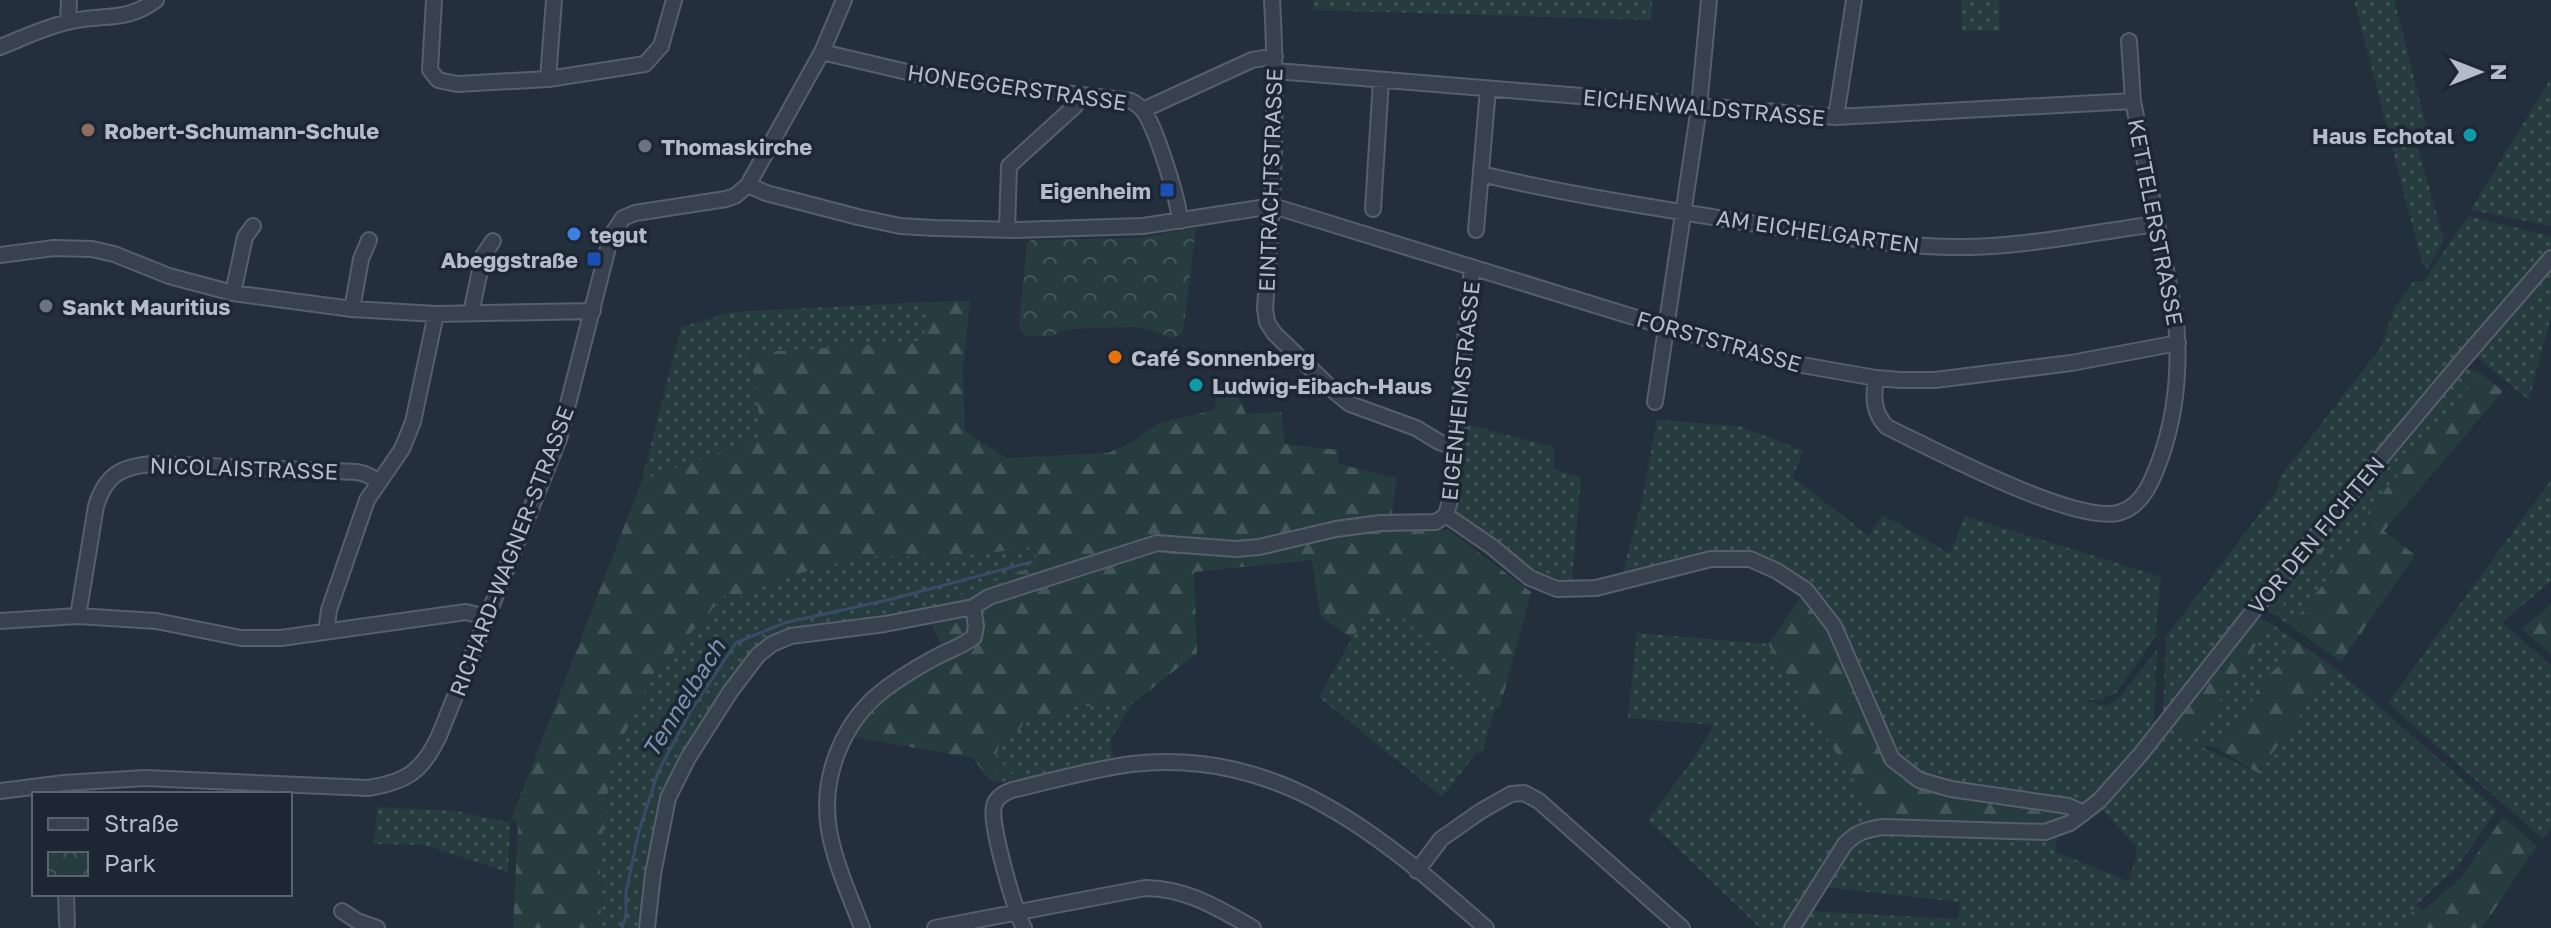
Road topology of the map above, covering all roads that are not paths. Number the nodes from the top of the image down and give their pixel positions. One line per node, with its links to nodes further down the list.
1 (69, 0): 10 (street)
2 (156, 0): 10 (street)
3 (434, 0): 15 (street)
4 (554, 0): 15 (street)
5 (674, 0): 15 (street)
6 (844, 0): 13 (street)
7 (1272, 0): 14 (street, EINTRACHTSTRASSE)
8 (1709, 0): 20 (street)
9 (1854, 0): 22 (street)
10 (68, 22): 12 (street)
11 (2129, 41): 19 (street, KETTELERSTRASSE)
12 (0, 47)
13 (822, 52): 18 (street, HONEGGERSTRASSE); 24 (street)
14 (1276, 64): 16 (street, EICHENWALDSTRASSE); 21 (street); 25 (street, EINTRACHTSTRASSE)
15 (548, 79)
16 (1381, 80): 17 (street, EICHENWALDSTRASSE); 26 (street)
17 (1488, 89): 20 (street, EICHENWALDSTRASSE); 23 (street)
18 (1081, 95): 21 (street, HONEGGERSTRASSE); 31 (street)
19 (2133, 101): 22 (street, EICHENWALDSTRASSE); 29 (street, KETTELERSTRASSE)
20 (1699, 107): 22 (street, EICHENWALDSTRASSE); 27 (street)
21 (1143, 110): 28 (street, HONEGGERSTRASSE)
22 (1836, 117)
23 (1481, 174): 27 (street, AM EICHELGARTEN); 32 (street)
24 (748, 185): 31 (street); 40 (street, RICHARD-WAGNER-STRASSE)
25 (1273, 206): 28 (street); 37 (street, FORSTSTRASSE); 47 (street, EINTRACHTSTRASSE)
26 (1373, 209)
27 (1683, 212): 29 (street, AM EICHELGARTEN); 43 (street)
28 (1180, 221): 31 (street)
29 (2157, 224): 44 (street, KETTELERSTRASSE)
30 (253, 226): 38 (street)
31 (1007, 230)
32 (1476, 230)
33 (369, 240): 39 (street)
34 (493, 241): 41 (street)
35 (0, 255): 38 (street)
36 (2551, 258): 57 (street, VOR DEN FICHTEN)
37 (1472, 267): 43 (street, FORSTSTRASSE); 47 (street, EIGENHEIMSTRASSE)
38 (233, 293): 39 (street)
39 (352, 309): 42 (street)
40 (593, 311): 41 (street); 52 (street, RICHARD-WAGNER-STRASSE)
41 (471, 313): 42 (street)
42 (436, 314): 48 (street)
43 (1666, 327): 45 (street, FORSTSTRASSE); 46 (street)
44 (2178, 343): 45 (street, FORSTSTRASSE); 45 (street, KETTELERSTRASSE)
45 (1876, 378)
46 (1655, 402)
47 (1454, 447): 49 (street, EIGENHEIMSTRASSE)
48 (379, 481): 51 (street, NICOLAISTRASSE); 54 (street)
49 (1446, 515): 50 (street); 57 (street)
50 (973, 607): 65 (street); 66 (street)
51 (78, 616): 53 (street); 54 (street)
52 (486, 617): 54 (street); 55 (street, RICHARD-WAGNER-STRASSE)
53 (0, 621)
54 (326, 632)
55 (64, 788): 56 (street, RICHARD-WAGNER-STRASSE)
56 (0, 791)
57 (2084, 813): 71 (street, VOR DEN FICHTEN)
58 (1417, 871): 61 (street); 69 (street); 70 (street)
59 (66, 896): 62 (street)
60 (342, 911): 64 (street)
61 (1016, 912): 63 (street); 67 (street); 68 (street)
62 (67, 924)
63 (1249, 927)
64 (377, 928)
65 (647, 928)
66 (862, 928)
67 (935, 928)
68 (1024, 928)
69 (1486, 928)
70 (1682, 928)
71 (1792, 928)

